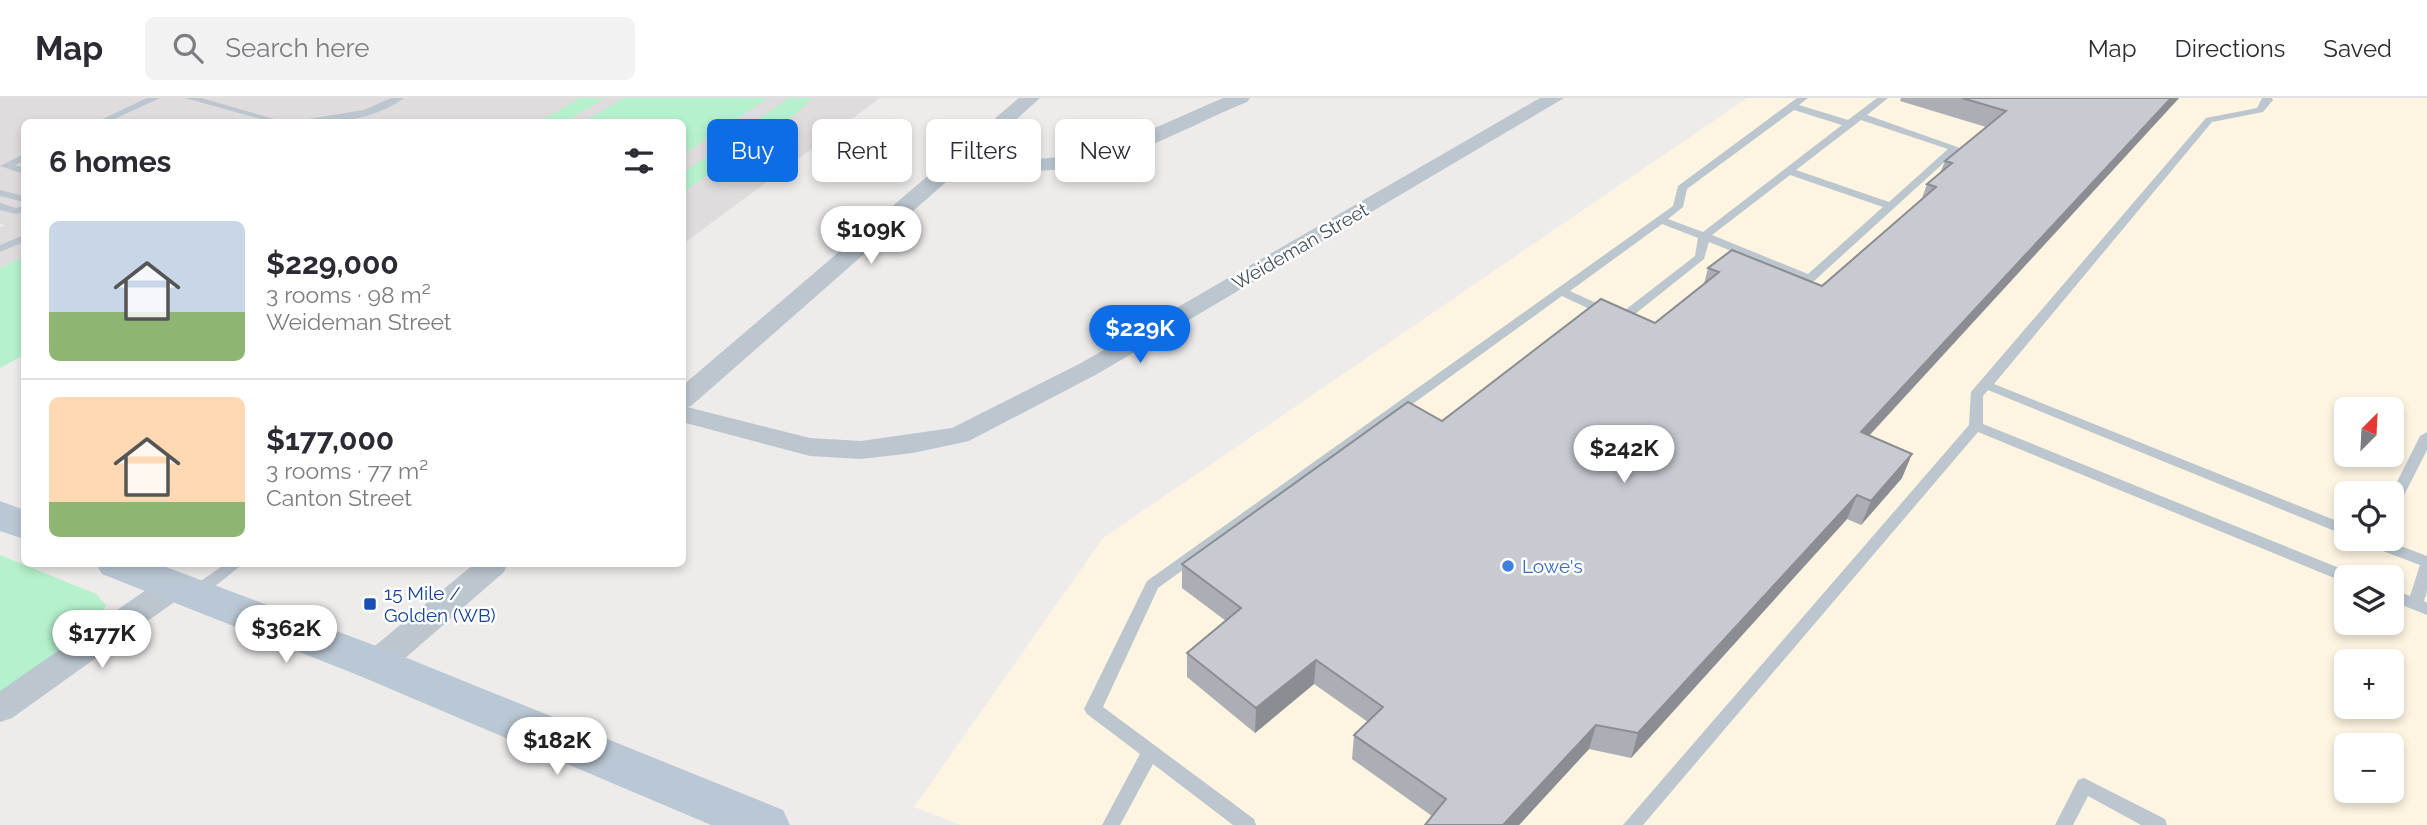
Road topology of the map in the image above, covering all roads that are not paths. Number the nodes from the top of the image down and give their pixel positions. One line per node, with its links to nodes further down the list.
1 (155, 98): 11 (lane)
2 (190, 98): 12 (lane)
3 (399, 98): 13 (lane)
4 (1030, 98): 14 (street)
5 (1240, 98): 17 (street)
6 (1554, 98): 34 (street, Weideman Street)
7 (1883, 98): 10 (lane)
8 (2267, 98): 32 (lane)
9 (1798, 102): 15 (lane); 27 (lane)
10 (1859, 117): 15 (lane); 25 (lane)
11 (108, 119)
12 (269, 119)
13 (327, 119)
14 (1006, 119)
15 (1849, 124): 20 (lane)
16 (21, 158): 18 (lane)
17 (1041, 165)
18 (3, 166): 19 (lane)
19 (21, 170)
20 (1789, 171): 25 (lane); 28 (lane)
21 (934, 182): 33 (street)
22 (0, 193): 23 (lane)
23 (21, 198)
24 (0, 206): 26 (lane)
25 (1890, 206): 28 (lane)
26 (21, 210)
27 (1661, 220): 28 (lane); 31 (lane)
28 (1704, 236): 31 (lane)
29 (21, 238): 30 (lane)
30 (0, 249)
31 (1561, 291): 52 (lane)
32 (1986, 385): 35 (lane); 40 (lane)
33 (686, 397)
34 (686, 415)
35 (1976, 426): 46 (lane); 56 (lane)
36 (2427, 436): 37 (lane)
37 (2404, 481)
38 (0, 515): 39 (main road)
39 (21, 524)
40 (2334, 526)
41 (2394, 551): 45 (lane)
42 (124, 567): 47 (main road)
43 (229, 567): 47 (lane)
44 (489, 567): 50 (street)
45 (2426, 569): 49 (lane)
46 (2334, 572)
47 (183, 591): 50 (main road); 51 (street)
48 (2404, 600): 49 (lane)
49 (2421, 607)
50 (376, 664): 53 (main road)
51 (0, 709)
52 (1150, 752): 54 (lane); 55 (lane)
53 (765, 825)
54 (1111, 825)
55 (1247, 825)
56 (1632, 825)
57 (2064, 825): 58 (lane)
58 (2158, 825)

